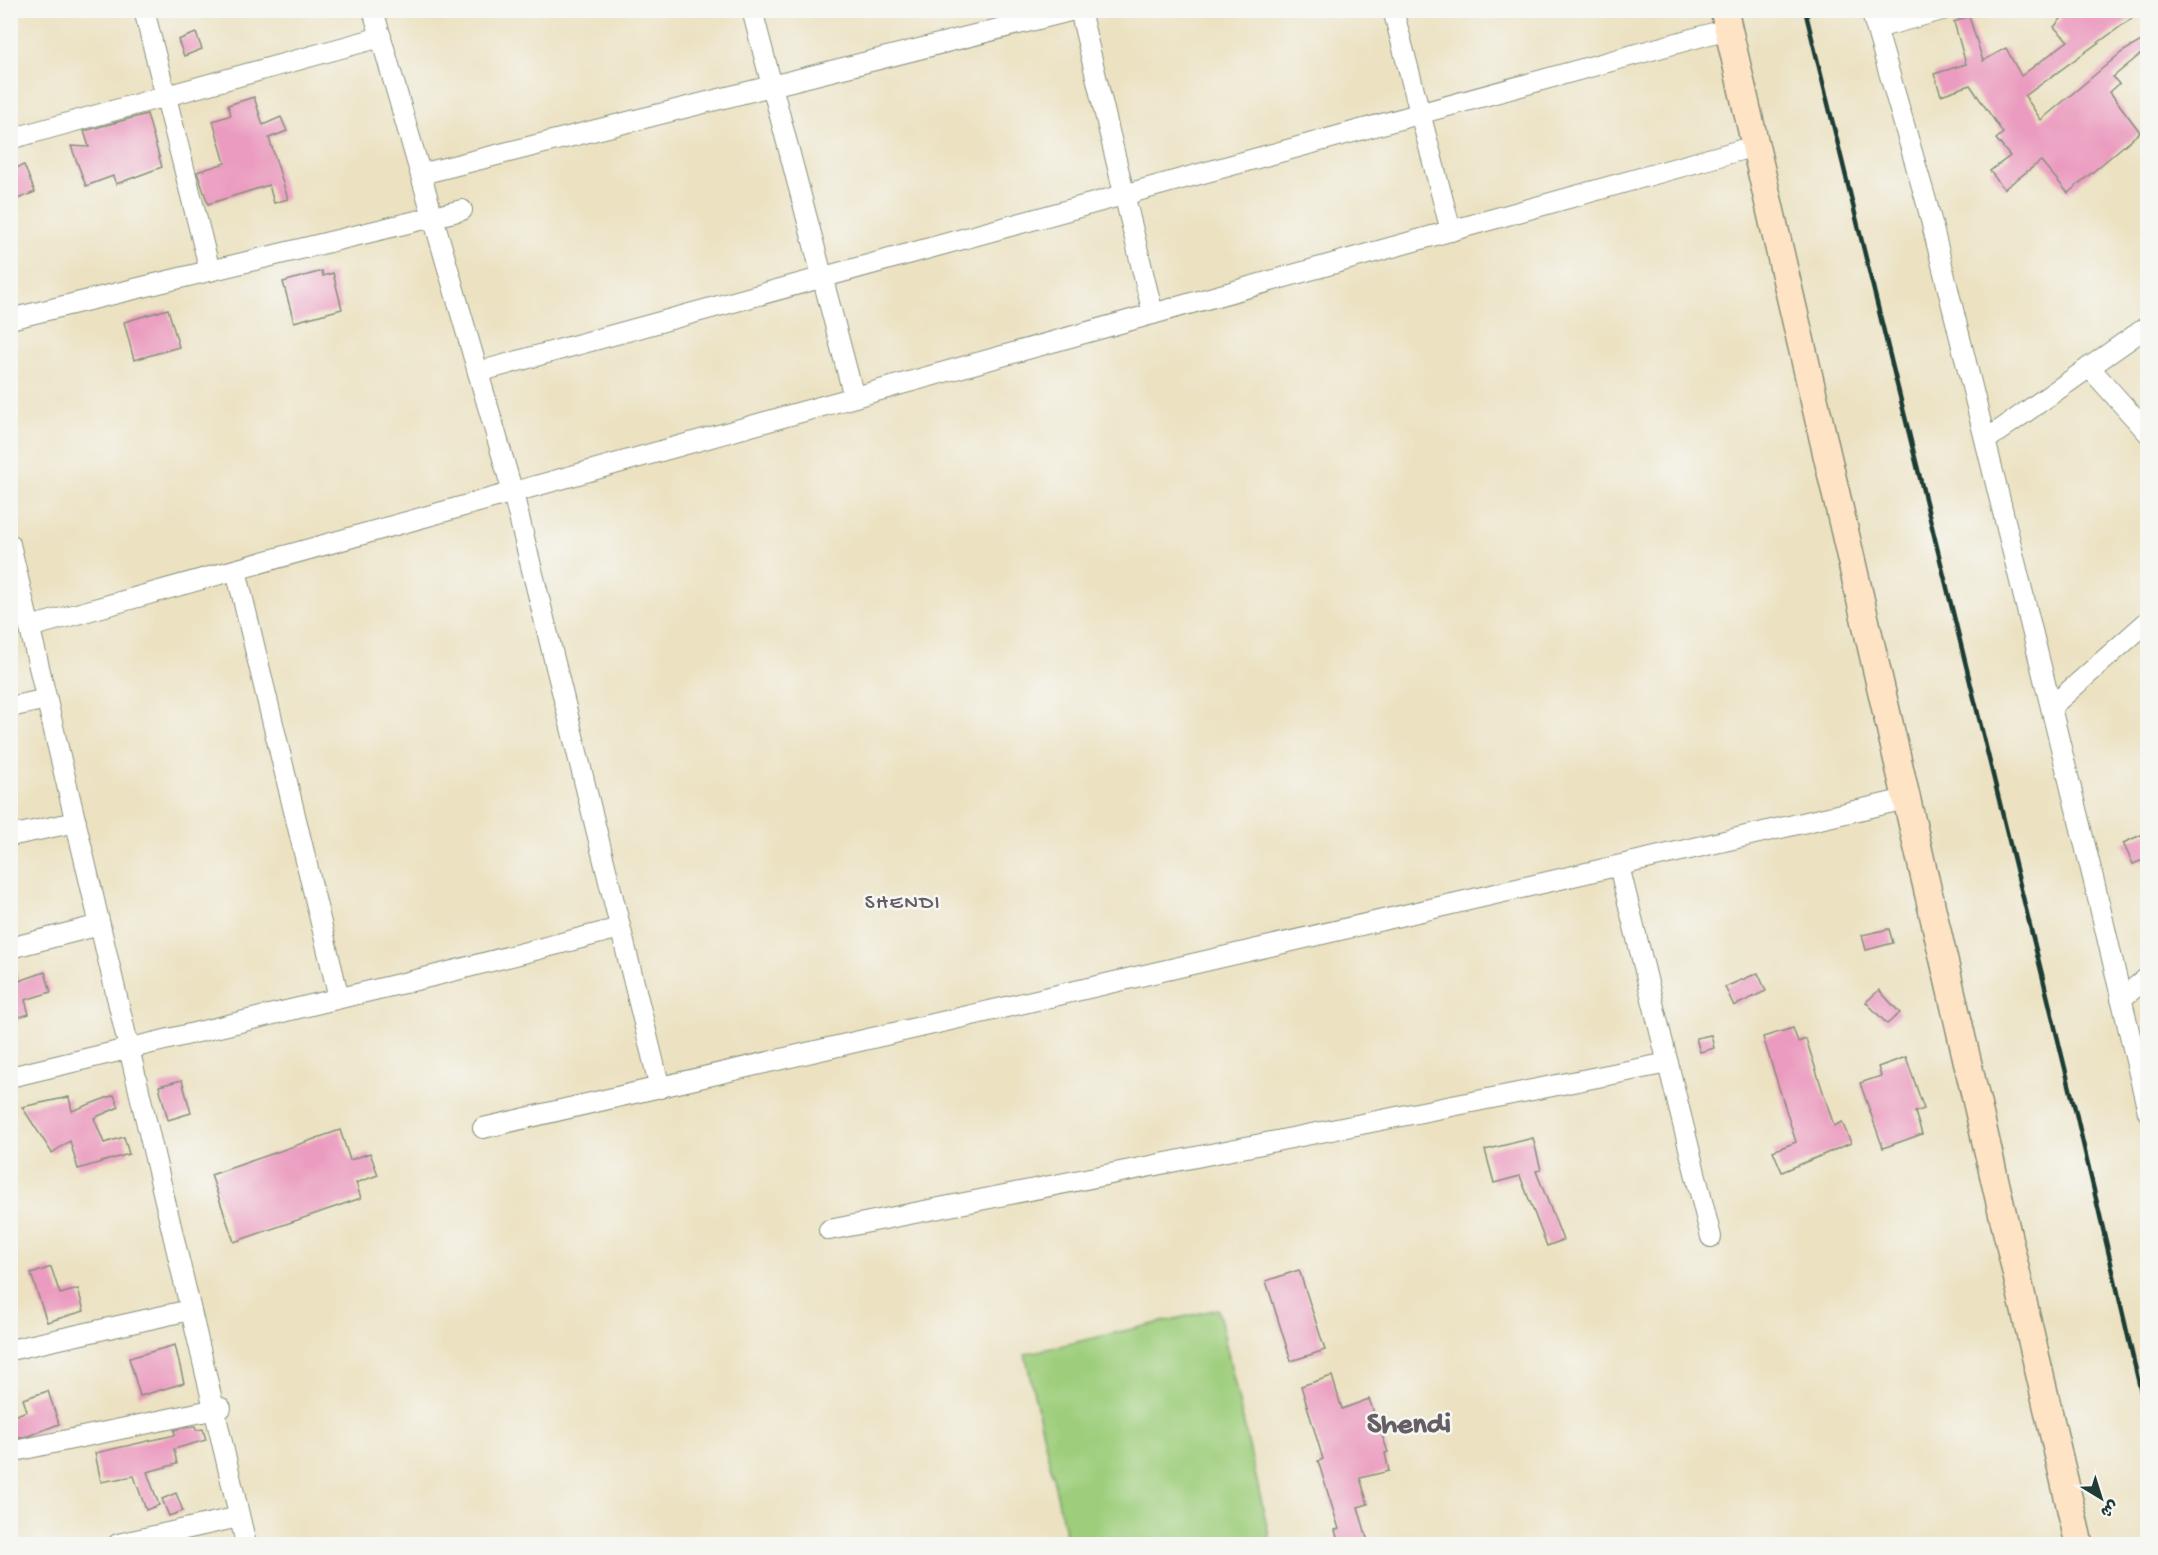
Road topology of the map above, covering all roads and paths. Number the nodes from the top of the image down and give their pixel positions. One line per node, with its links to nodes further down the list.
1 (144, 10): 12 (street)
2 (373, 10): 10 (street)
3 (752, 10): 11 (street)
4 (1074, 10): 11 (street)
5 (1080, 10): 17 (street)
6 (1393, 10): 13 (street)
7 (1942, 10): 8 (street)
8 (1874, 19): 30 (street)
9 (1726, 20): 13 (street); 15 (street)
10 (381, 37): 12 (street); 16 (street)
11 (772, 86): 16 (street); 22 (street)
12 (166, 97): 14 (street); 21 (street)
13 (1420, 114): 17 (street); 20 (street)
14 (10, 140)
15 (1755, 146): 20 (street); 40 (street)
16 (421, 174): 19 (street)
17 (1125, 195): 22 (street); 23 (street)
18 (462, 210): 19 (street)
19 (433, 216): 21 (street); 27 (street)
20 (1451, 231): 23 (street)
21 (210, 271): 24 (street)
22 (823, 278): 27 (street); 28 (street)
23 (1153, 314): 28 (street)
24 (10, 319)
25 (2148, 326): 26 (street)
26 (2090, 367): 29 (street); 30 (street)
27 (478, 372): 31 (street)
28 (854, 397): 31 (street)
29 (2148, 433)
30 (1986, 440): 39 (street)
31 (513, 493): 33 (street); 45 (street)
32 (10, 544): 34 (street)
33 (236, 570): 36 (street); 48 (street)
34 (14, 571): 36 (street)
35 (2148, 621): 39 (street)
36 (30, 627): 37 (street)
37 (47, 699): 38 (street); 41 (street)
38 (10, 707)
39 (2051, 707): 49 (street)
40 (1906, 799): 43 (street); 65 (street)
41 (76, 822): 42 (street); 44 (street)
42 (10, 836)
43 (1619, 866): 51 (street); 53 (street)
44 (100, 925): 46 (street); 50 (street)
45 (620, 928): 48 (street); 53 (street)
46 (10, 948)
47 (2148, 977): 49 (street)
48 (339, 998): 50 (street)
49 (2121, 999): 54 (street)
50 (129, 1048): 52 (street); 58 (street)
51 (1668, 1063): 56 (street); 57 (street)
52 (10, 1077)
53 (660, 1088): 55 (street)
54 (2148, 1112)
55 (483, 1128)
56 (829, 1230)
57 (1711, 1237)
58 (190, 1310): 59 (street); 60 (street)
59 (10, 1350)
60 (218, 1409): 61 (street); 62 (street)
61 (10, 1452)
62 (239, 1517): 63 (street); 64 (street)
63 (118, 1545)
64 (246, 1545)
65 (2079, 1545)

